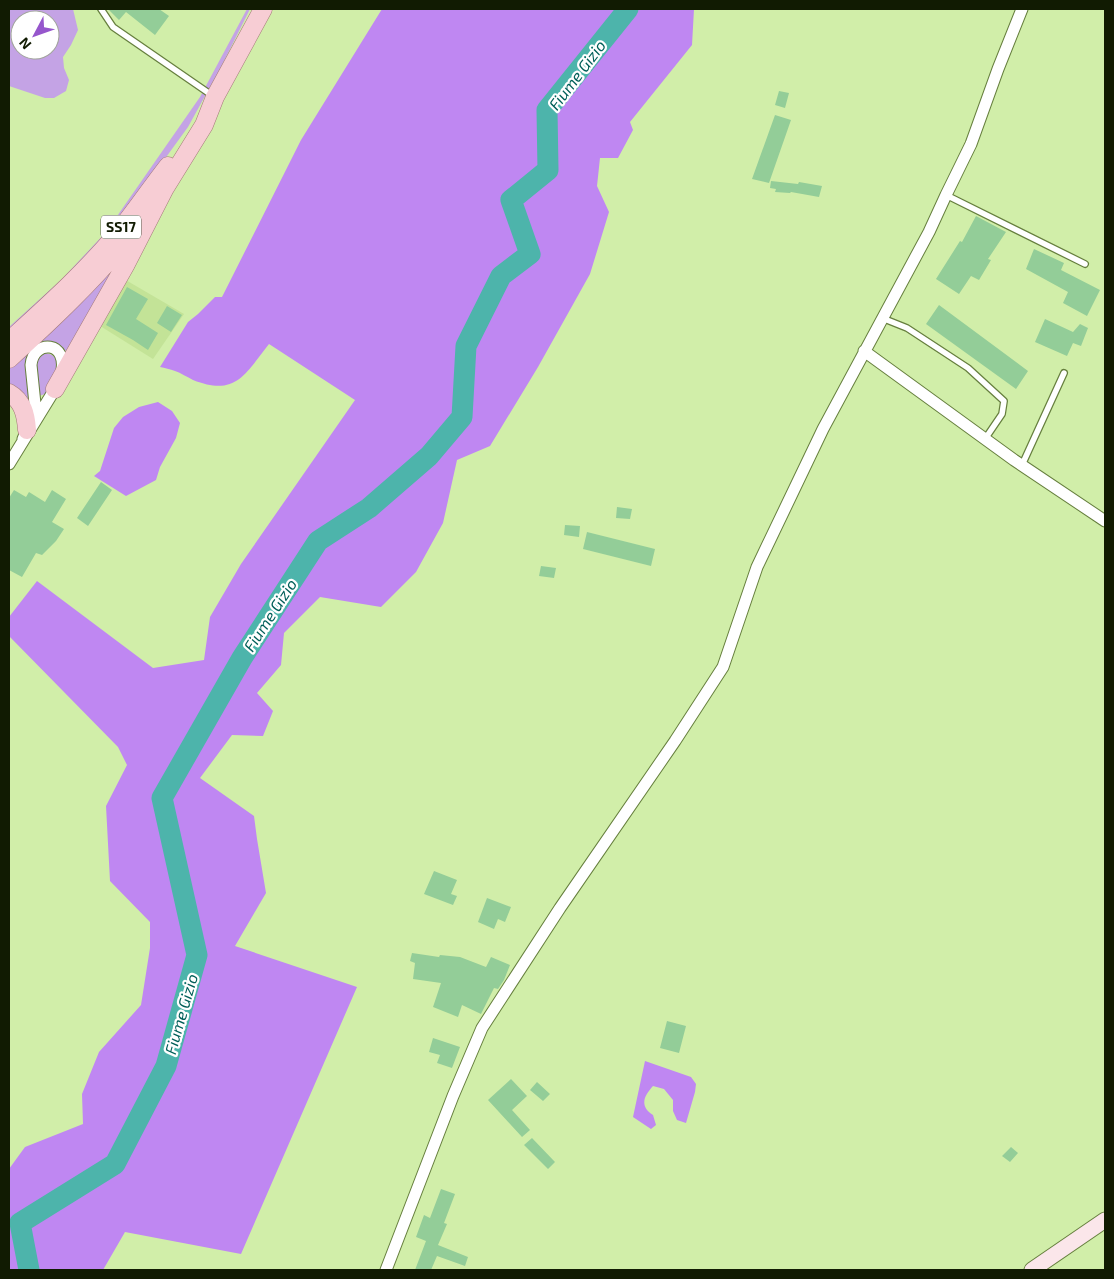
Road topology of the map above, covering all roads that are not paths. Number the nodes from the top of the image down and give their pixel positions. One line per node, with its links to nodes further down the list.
1 (101, 9): 4 (lane)
2 (263, 9): 4 (main road, SS17)
3 (1022, 9): 6 (street)
4 (215, 97): 5 (main road, SS17); 9 (main road, SS17)
5 (165, 188): 11 (main road, SS17); 13 (main road)
6 (946, 194): 7 (lane); 8 (street)
7 (1085, 264)
8 (882, 318): 10 (street); 16 (lane)
9 (9, 341)
10 (864, 351): 16 (street); 21 (street)
11 (9, 359)
12 (1064, 373): 18 (lane)
13 (55, 389): 15 (street); 15 (street)
14 (9, 392): 15 (main road)
15 (25, 435): 17 (street)
16 (985, 439): 18 (street)
17 (9, 464)
18 (1022, 465): 19 (street)
19 (1105, 521)
20 (1105, 1220): 22 (main road)
21 (386, 1270)
22 (1032, 1270)

